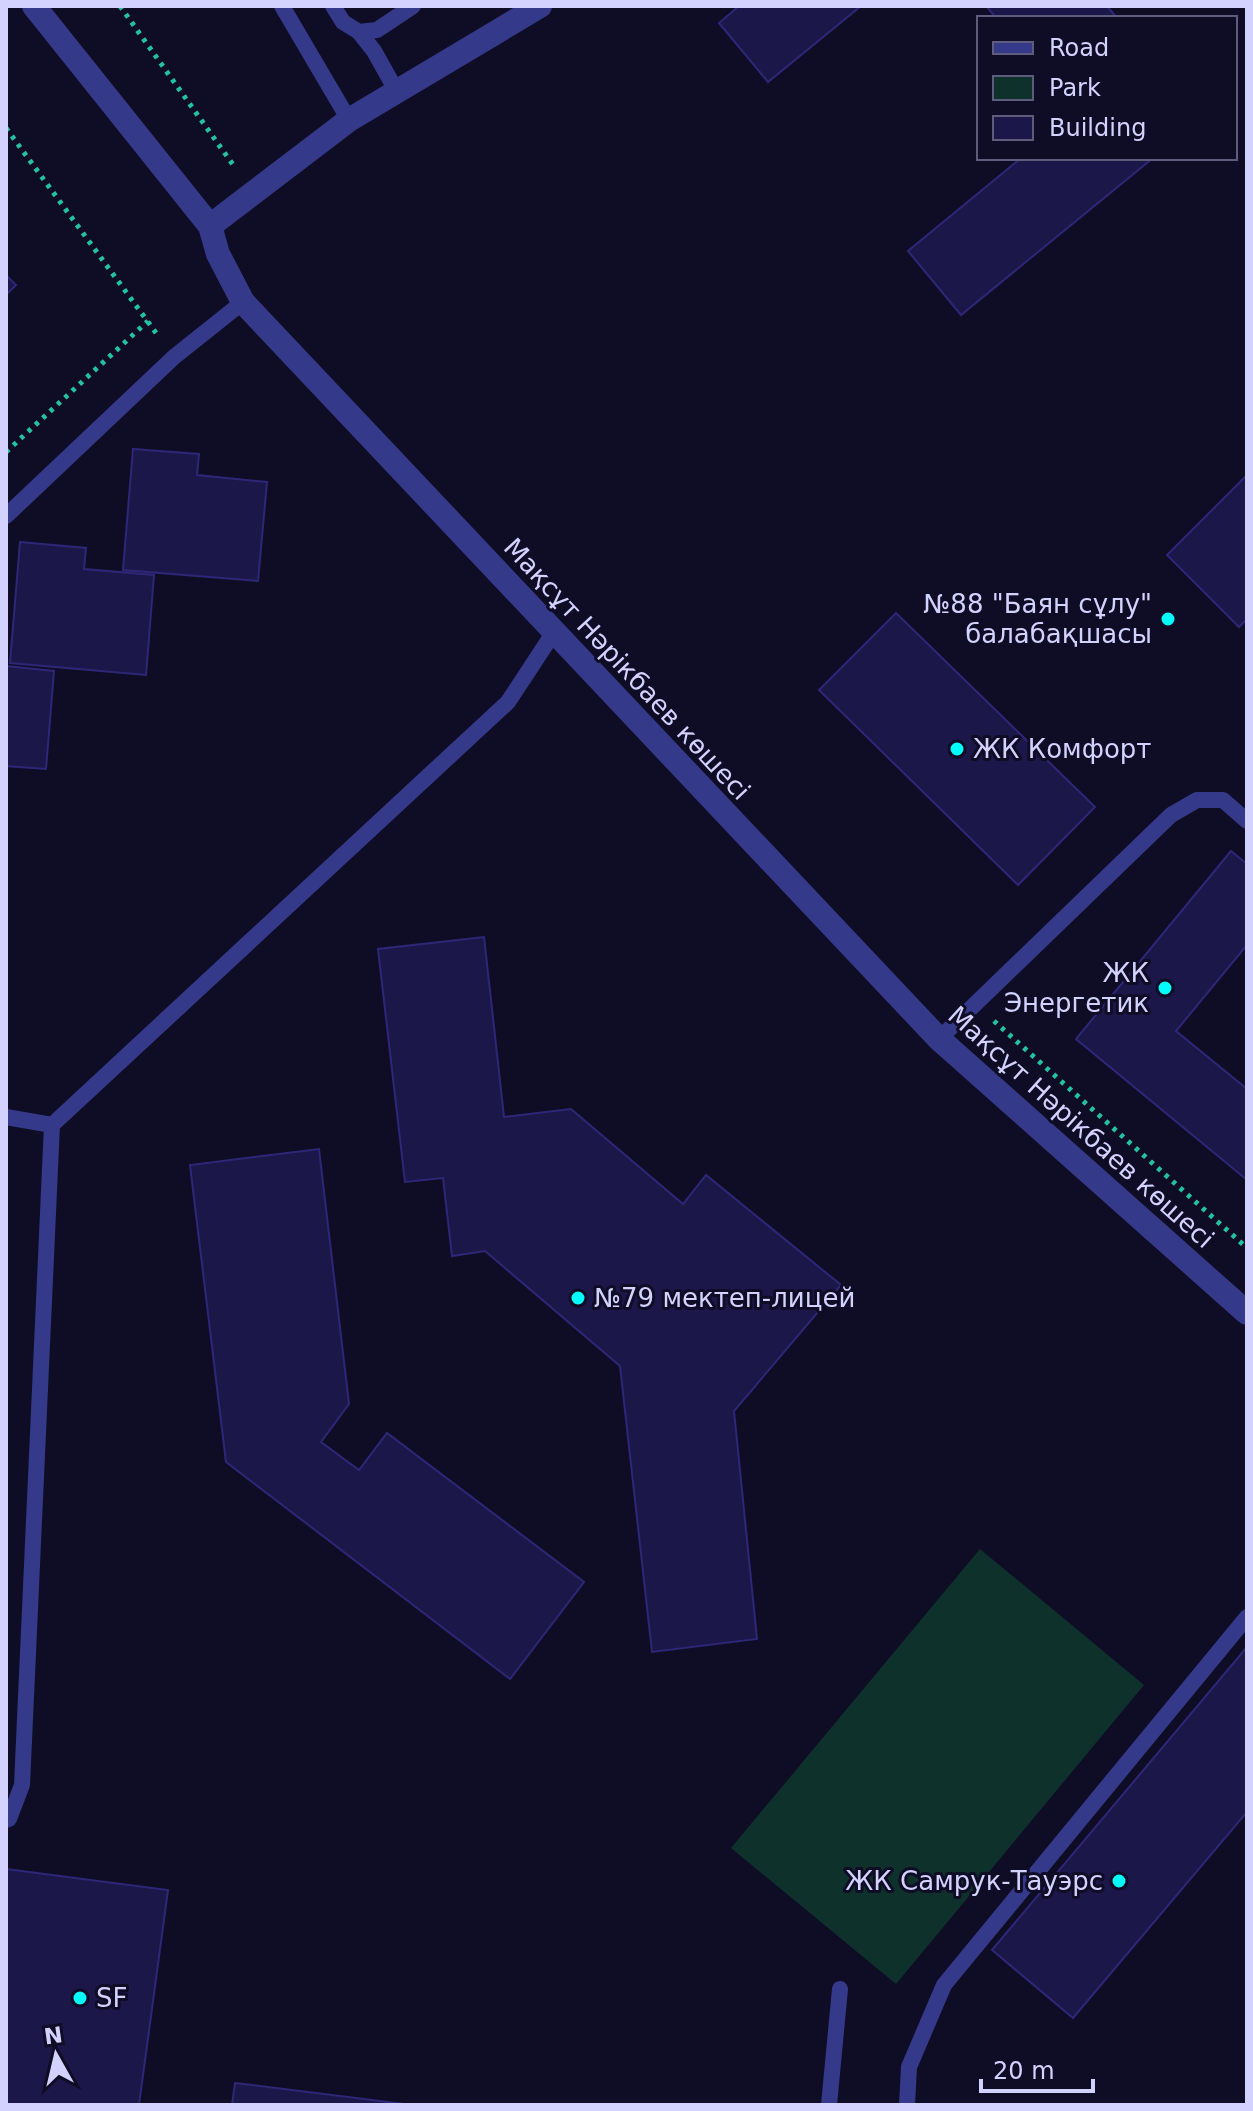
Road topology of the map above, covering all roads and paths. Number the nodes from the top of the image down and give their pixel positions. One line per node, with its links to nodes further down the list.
1 (34, 6): 12 (street, Мақсұт Нәрікбаев көшесі)
2 (120, 6): 11 (path)
3 (282, 6): 9 (lane)
4 (333, 6): 7 (lane)
5 (413, 6): 7 (lane)
6 (540, 6): 8 (street)
7 (359, 32): 8 (lane)
8 (397, 92): 9 (street)
9 (349, 120): 11 (street)
10 (6, 128): 14 (path)
11 (253, 192): 12 (street)
12 (210, 226): 13 (street, Мақсұт Нәрікбаев көшесі)
13 (243, 302): 15 (lane); 18 (street, Мақсұт Нәрікбаев көшесі)
14 (148, 321): 15 (path); 16 (path)
15 (174, 357): 17 (lane)
16 (6, 452)
17 (6, 516)
18 (554, 632): 21 (street, Мақсұт Нәрікбаев көшесі); 23 (lane)
19 (1247, 821): 20 (lane)
20 (975, 1004): 21 (lane); 24 (path)
21 (939, 1039): 25 (street, Мақсұт Нәрікбаев көшесі)
22 (6, 1117): 23 (lane)
23 (52, 1125): 27 (lane)
24 (1247, 1248)
25 (1247, 1313)
26 (1247, 1617): 30 (lane)
27 (6, 1820)
28 (840, 1989): 29 (lane)
29 (829, 2105)
30 (907, 2105)

